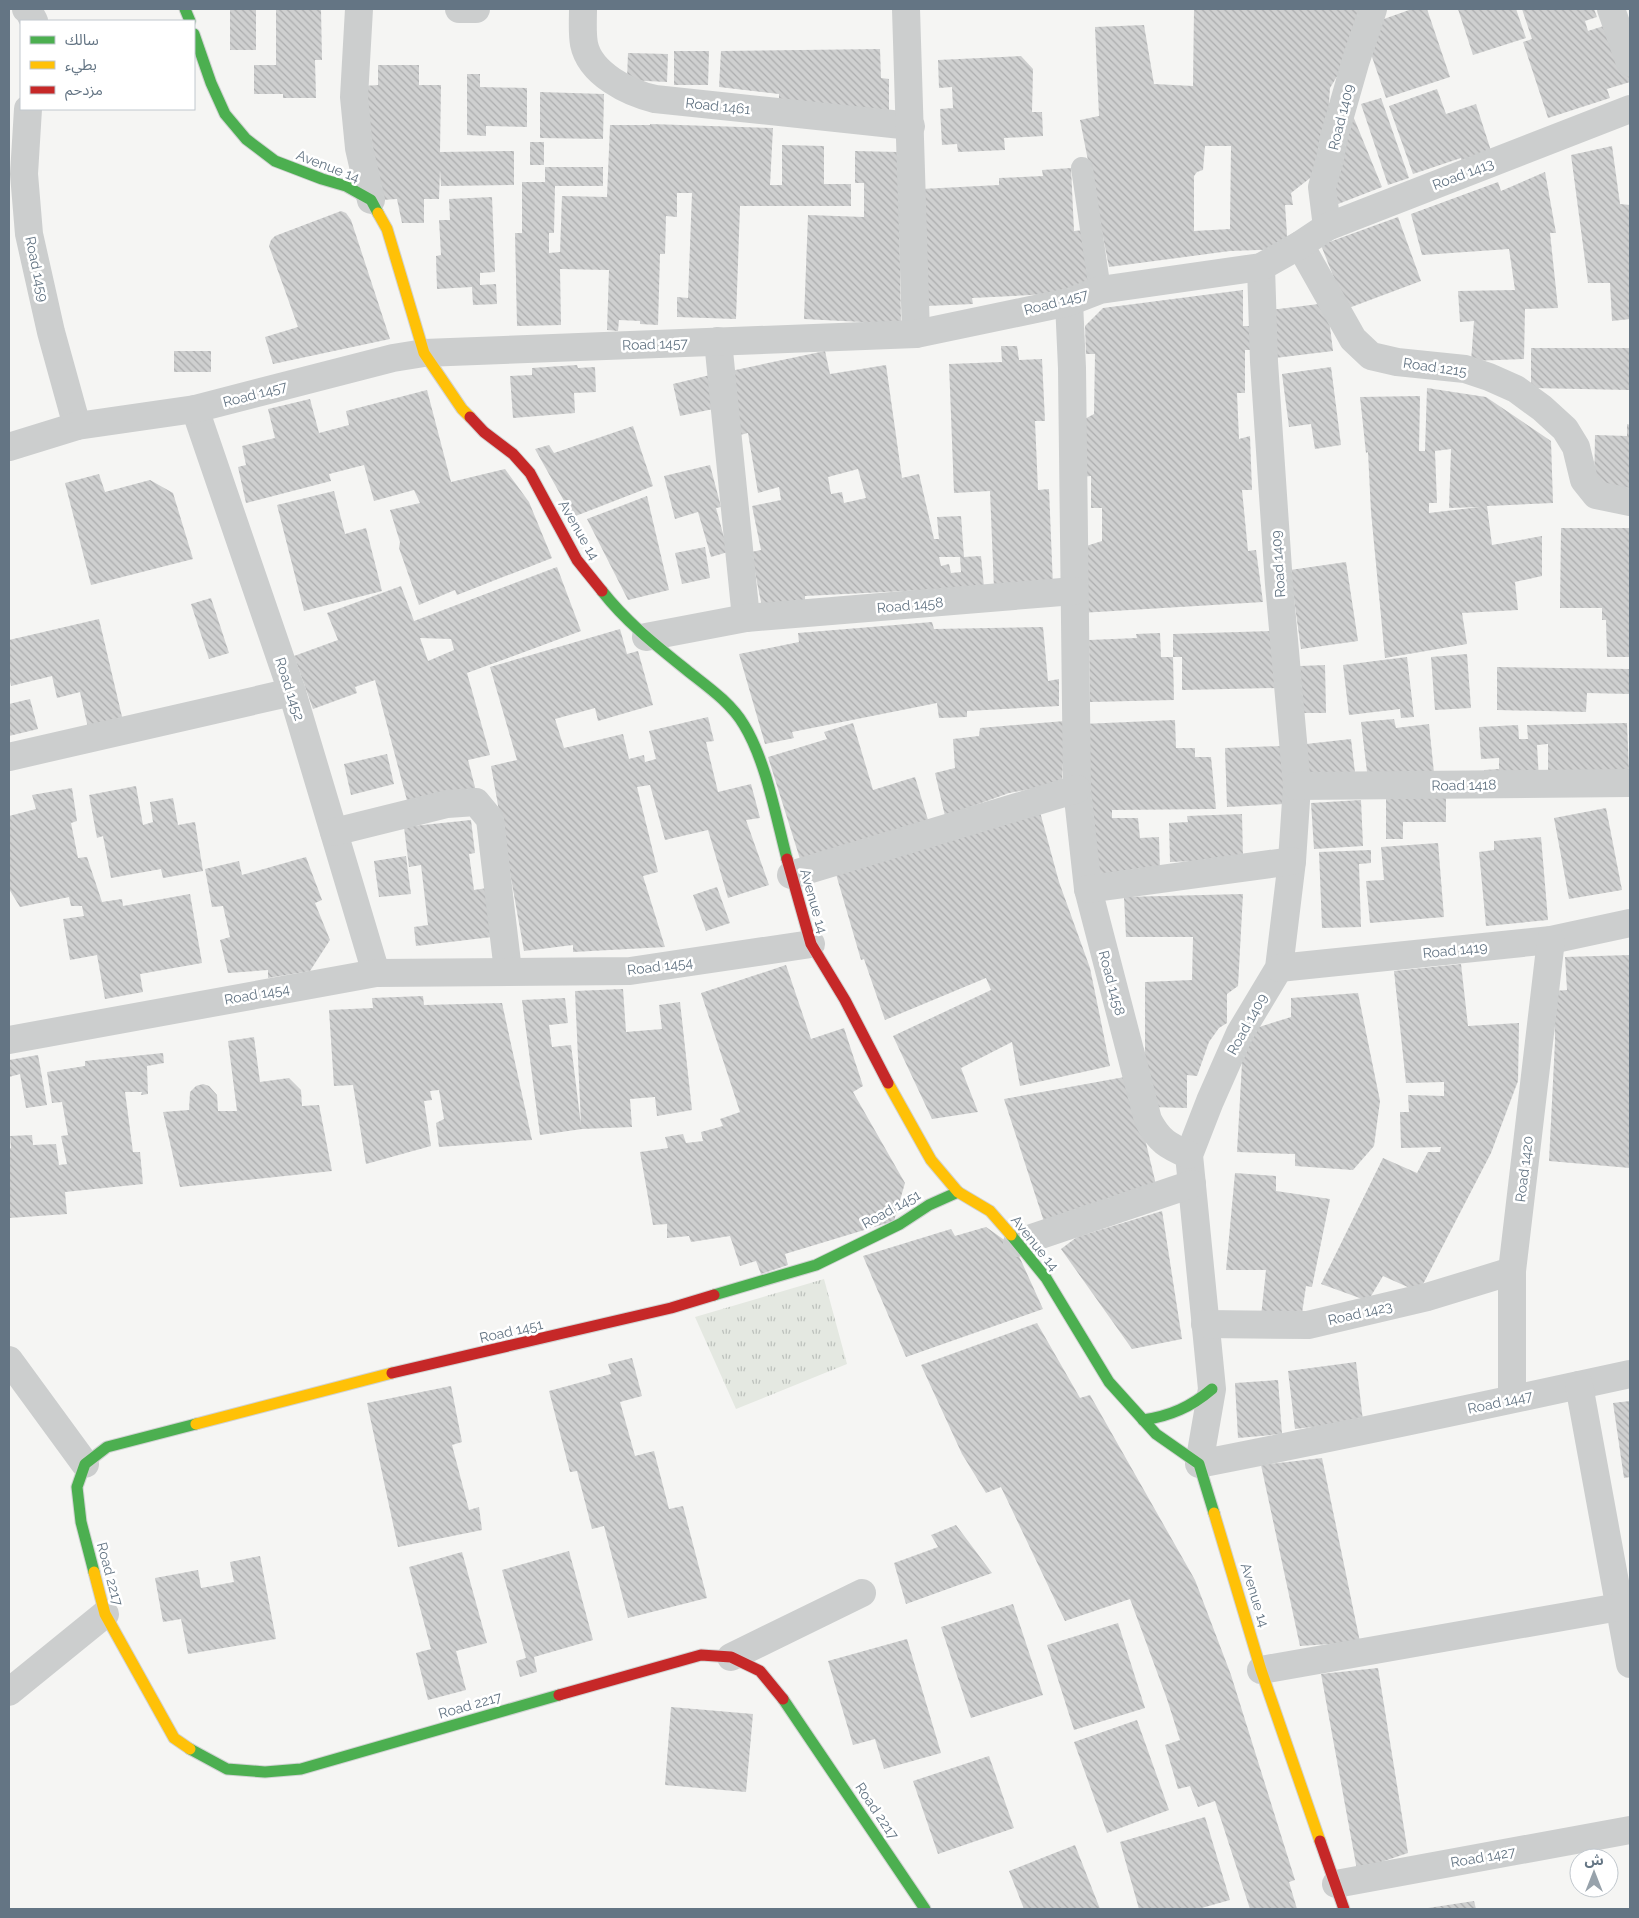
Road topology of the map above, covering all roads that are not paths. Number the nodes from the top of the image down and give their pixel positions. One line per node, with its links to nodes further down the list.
1 (359, 9): 14 (street)
2 (458, 9): 3 (street)
3 (476, 9)
4 (583, 9): 12 (street, Road 1461)
5 (906, 9): 12 (street)
6 (1373, 9): 15 (street, Road 1409)
7 (1611, 9): 9 (street)
8 (195, 37): 14 (street, Avenue 14)
9 (1630, 63)
10 (1630, 109): 15 (street, Road 1413)
11 (28, 110): 24 (street, Road 1459)
12 (911, 126): 20 (street)
13 (1082, 168): 18 (lane)
14 (371, 200): 22 (street, Avenue 14)
15 (1327, 226): 16 (street, Road 1413)
16 (1300, 245): 17 (street, Road 1457); 26 (street, Road 1215)
17 (1261, 267): 18 (street, Road 1457); 33 (street, Road 1409)
18 (1100, 290): 19 (street, Road 1457)
19 (1068, 302): 20 (street, Road 1457); 27 (street, Road 1458)
20 (916, 334): 21 (street, Road 1457)
21 (718, 341): 22 (street, Road 1457); 28 (street)
22 (424, 352): 23 (street, Road 1457); 29 (street, Avenue 14)
23 (195, 409): 24 (street, Road 1457); 30 (street, Road 1452)
24 (77, 426): 25 (street, Road 1457)
25 (9, 447)
26 (1630, 502)
27 (1074, 591): 28 (street, Road 1458); 34 (street, Road 1458)
28 (746, 618): 29 (street, Road 1458)
29 (646, 637): 37 (street, Avenue 14)
30 (292, 692): 31 (street); 35 (street, Road 1452)
31 (9, 756)
32 (1630, 783): 33 (street, Road 1418)
33 (1297, 786): 36 (street, Road 1409)
34 (1077, 789): 37 (street); 38 (street, Road 1458)
35 (334, 832): 43 (street); 44 (street, Road 1452)
36 (1292, 860): 38 (street); 42 (street, Road 1409)
37 (791, 875): 41 (street, Avenue 14)
38 (1088, 889): 46 (street, Road 1458)
39 (1630, 923): 40 (street, Road 1419)
40 (1551, 940): 42 (street, Road 1419); 50 (street, Road 1420)
41 (811, 944): 43 (street, Road 1454); 48 (street, Avenue 14)
42 (1279, 968): 46 (street, Road 1409)
43 (508, 971): 44 (street, Road 1454)
44 (376, 973): 45 (street, Road 1454)
45 (9, 1040)
46 (1189, 1155): 47 (street, Road 1409)
47 (1192, 1184): 49 (street); 51 (street, Road 1409)
48 (958, 1192): 49 (street, Avenue 14); 59 (street, Road 1451)
49 (1017, 1243): 57 (street, Avenue 14)
50 (1512, 1271): 51 (street, Road 1423); 56 (street, Road 1420)
51 (1205, 1324): 55 (street, Road 1409)
52 (9, 1360): 59 (street)
53 (1630, 1374): 54 (street)
54 (1579, 1385): 56 (street, Road 1447); 61 (street)
55 (1212, 1389): 57 (street); 58 (street, Road 1409)
56 (1512, 1398): 58 (street, Road 1447)
57 (1144, 1420): 58 (street, Avenue 14)
58 (1199, 1464): 65 (street, Avenue 14)
59 (81, 1476): 62 (street, Road 2217)
60 (862, 1593): 63 (street)
61 (1619, 1607): 64 (street); 65 (street)
62 (105, 1614): 63 (street, Road 2217); 66 (street)
63 (731, 1656): 69 (street, Road 2217)
64 (1630, 1664)
65 (1262, 1670): 68 (street, Avenue 14)
66 (9, 1692)
67 (1630, 1830): 68 (street, Road 1427)
68 (1340, 1897)
69 (925, 1909)

